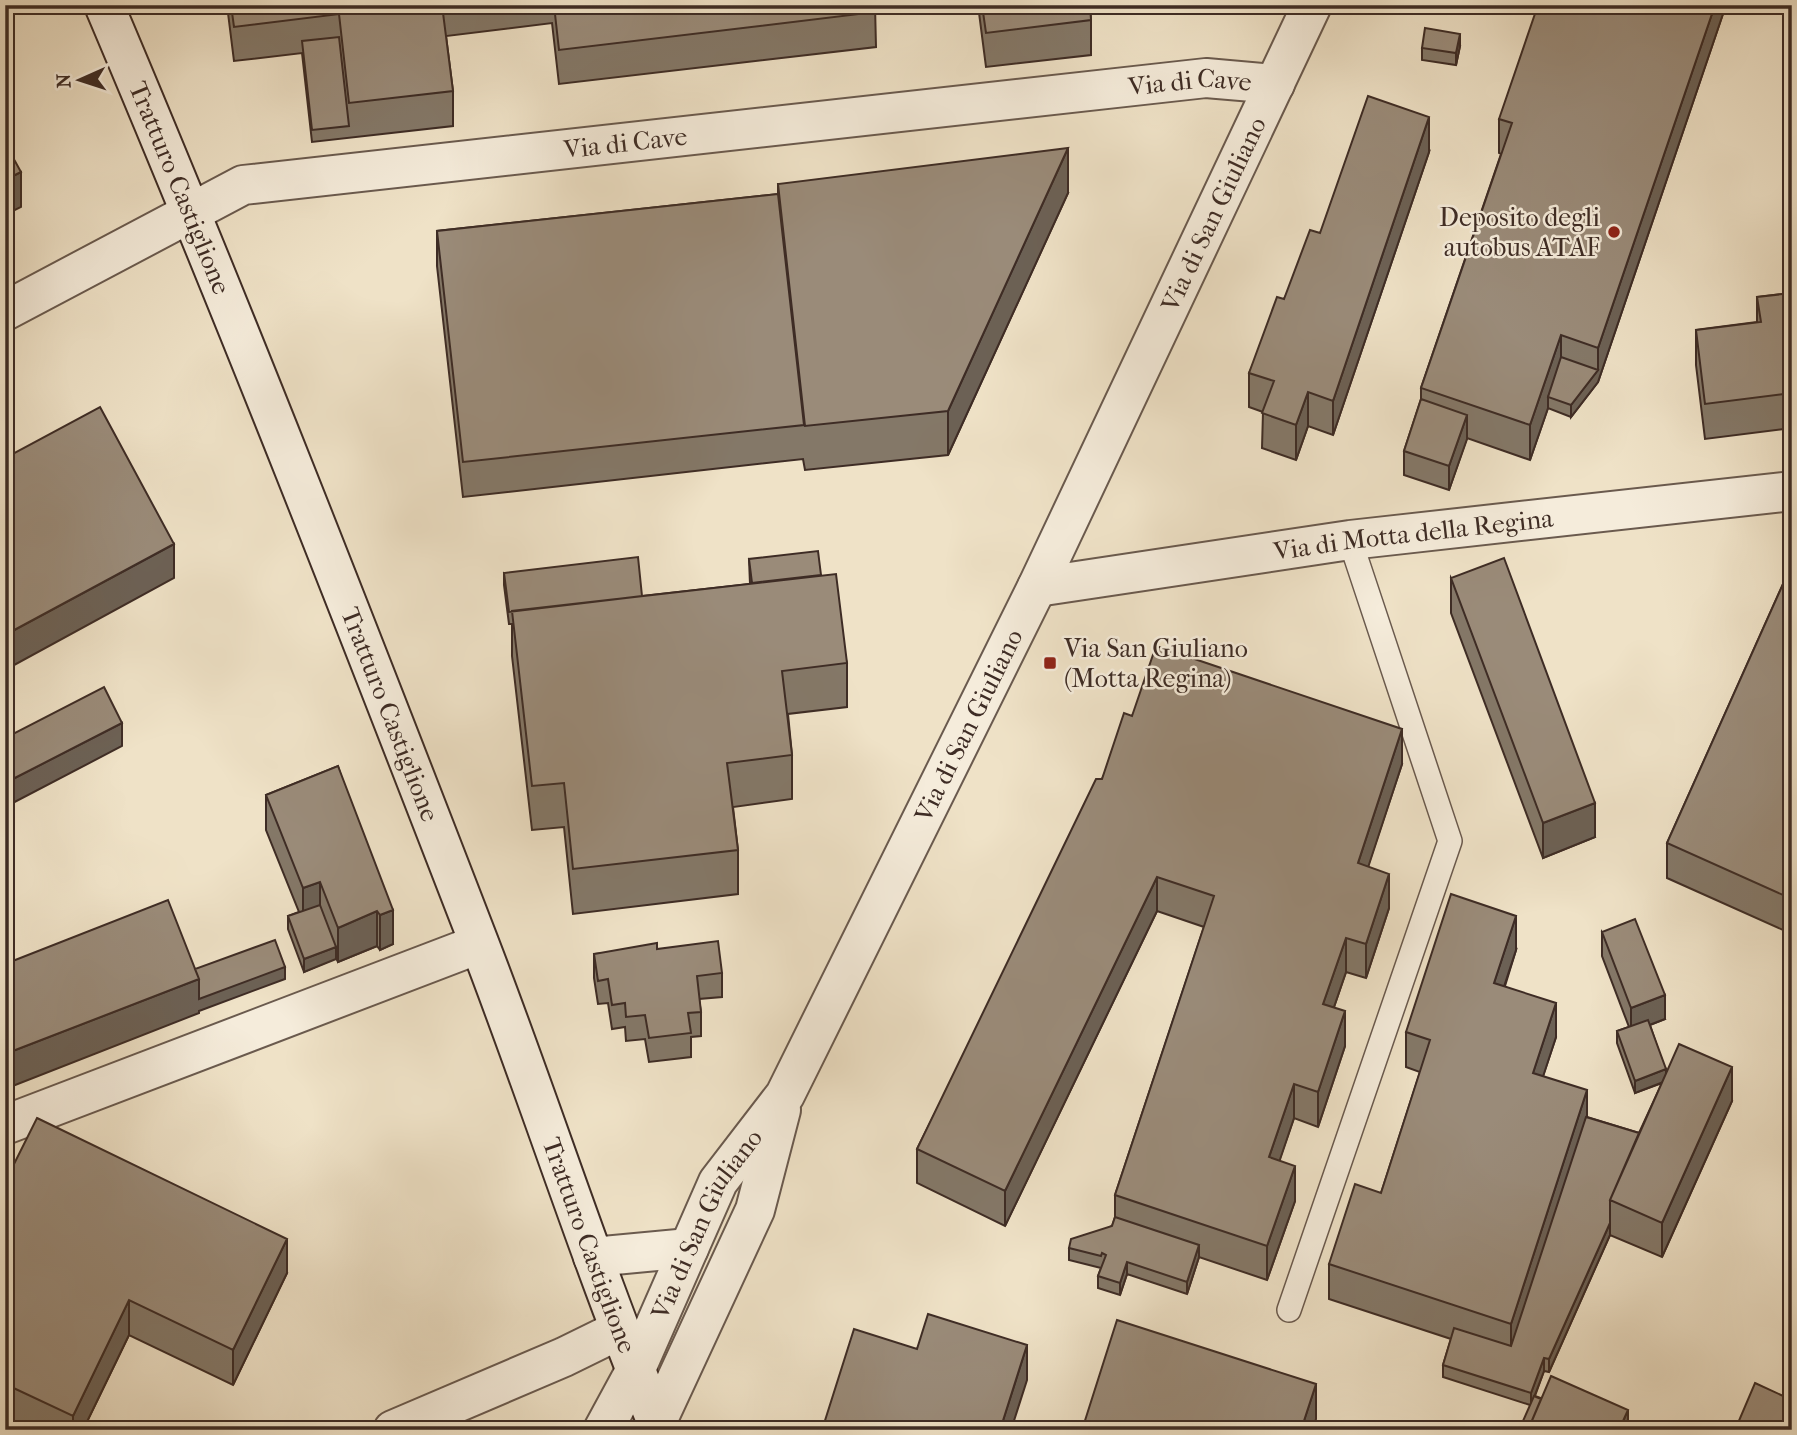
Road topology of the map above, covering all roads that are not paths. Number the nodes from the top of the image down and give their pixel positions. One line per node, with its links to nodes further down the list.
1 (104, 5): 4 (street, Tratturo Castiglione)
2 (1312, 5): 3 (street, Via di San Giuliano)
3 (1275, 84): 4 (street, Via di Cave); 8 (street, Via di San Giuliano)
4 (191, 212): 5 (street, Via di Cave); 9 (street, Tratturo Castiglione)
5 (5, 311)
6 (1792, 491): 7 (street, Via di Motta della Regina)
7 (1350, 540): 8 (street, Via di Motta della Regina); 14 (lane)
8 (1037, 587): 10 (street, Via di San Giuliano)
9 (479, 944): 11 (street); 13 (street, Tratturo Castiglione)
10 (785, 1095): 12 (street, Via di San Giuliano); 17 (street)
11 (5, 1125)
12 (689, 1248): 13 (street); 16 (street, Via di San Giuliano)
13 (593, 1257): 15 (street, Tratturo Castiglione)
14 (1289, 1310)
15 (619, 1331): 16 (street, Tratturo Castiglione); 18 (street)
16 (635, 1371): 17 (street, Tratturo Castiglione); 19 (street, Via di San Giuliano)
17 (657, 1427)
18 (393, 1430)
19 (603, 1430)

